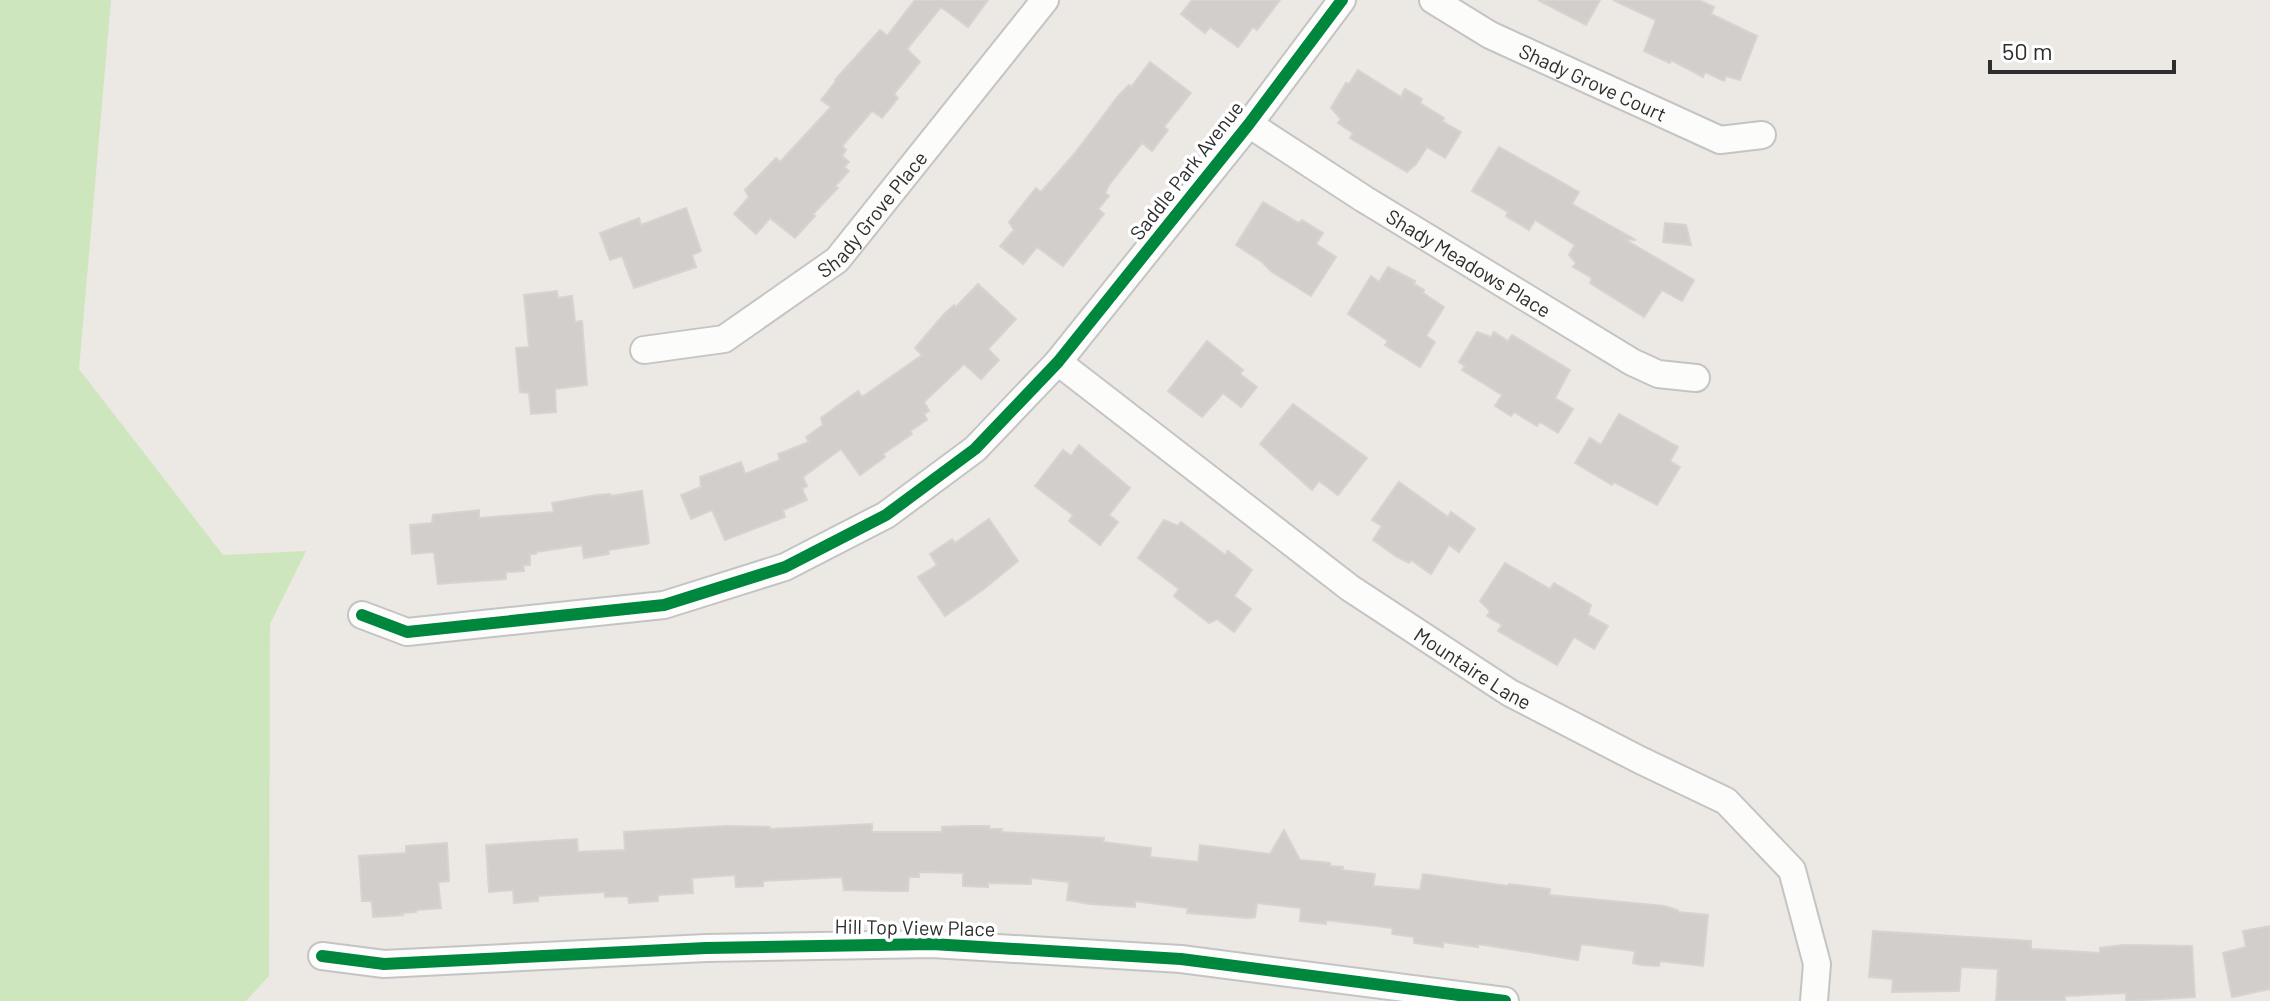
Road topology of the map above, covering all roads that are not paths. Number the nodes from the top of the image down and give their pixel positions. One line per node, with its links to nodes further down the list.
1 (1045, 0): 6 (street, Shady Grove Place)
2 (1342, 0): 4 (street, Saddle Park Avenue)
3 (1433, 0): 5 (street, Shady Grove Court)
4 (1249, 124): 7 (street, Saddle Park Avenue); 8 (street, Shady Meadows Place)
5 (1762, 135)
6 (644, 350)
7 (1058, 362): 9 (street, Saddle Park Avenue); 12 (street, Mountaire Lane)
8 (1696, 378)
9 (362, 615)
10 (322, 956): 11 (street, Hill Top View Place)
11 (1505, 1001)
12 (1814, 1001)

